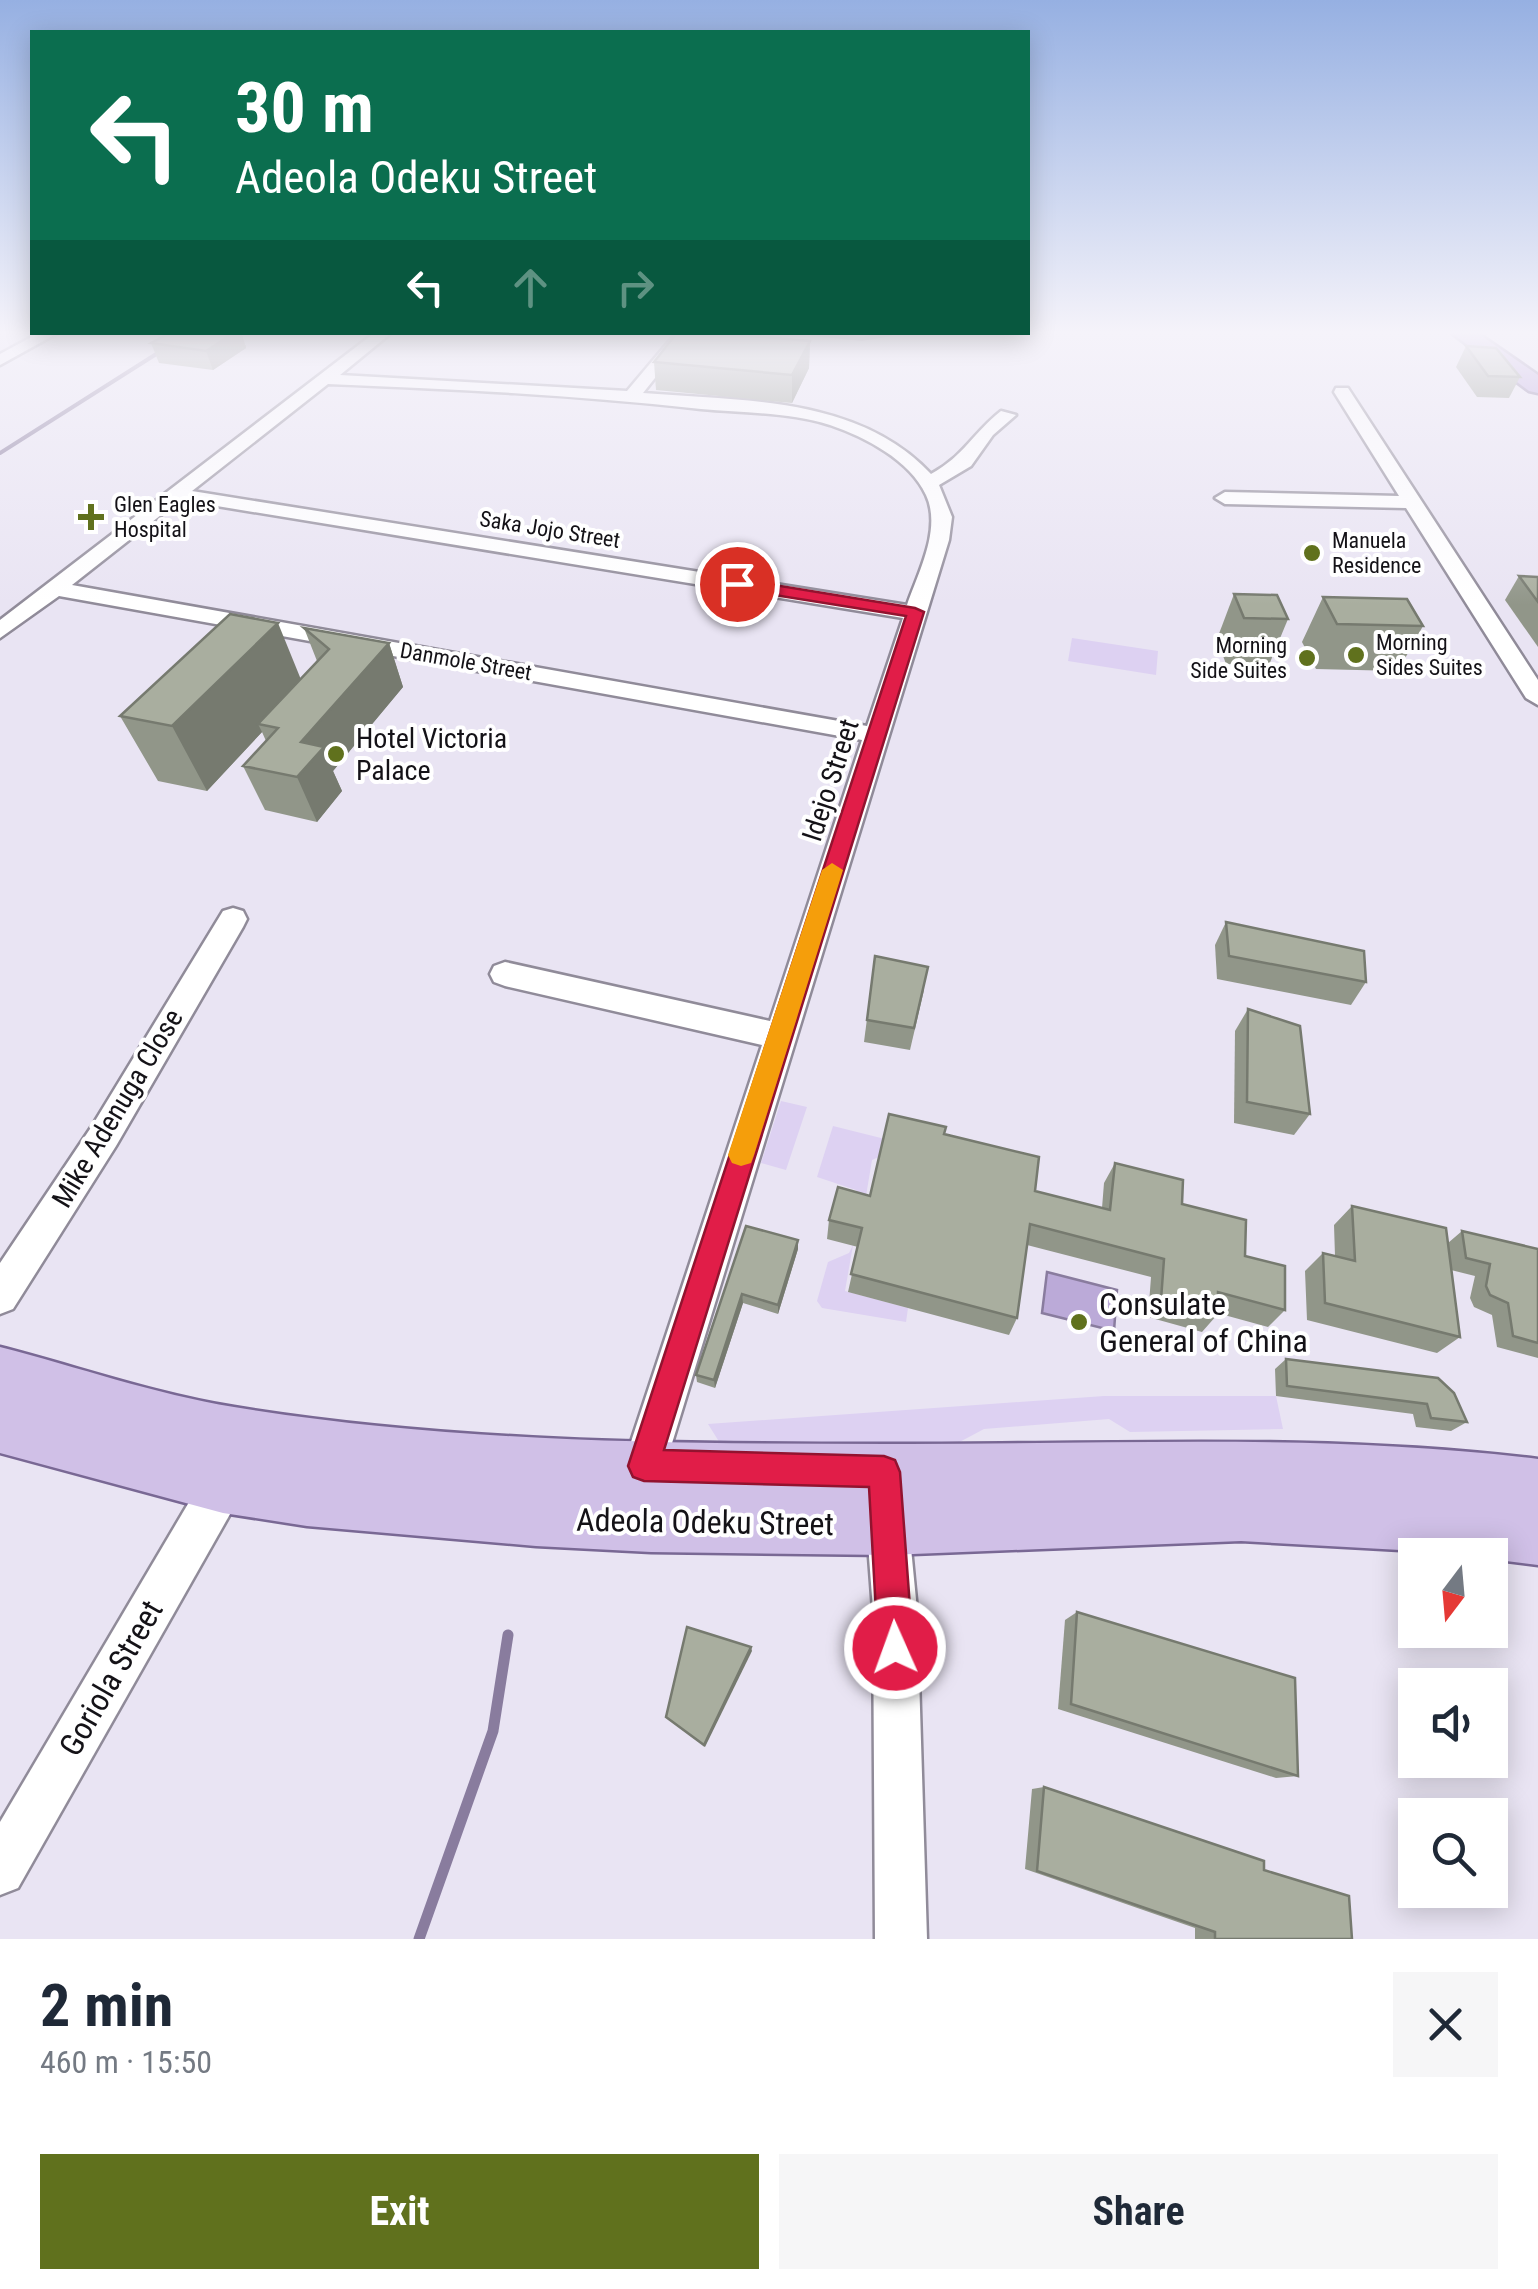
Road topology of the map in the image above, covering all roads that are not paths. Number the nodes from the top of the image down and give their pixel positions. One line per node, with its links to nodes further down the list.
1 (265, 424): 6 (street)
2 (839, 424): 5 (street)
3 (995, 424): 5 (street)
4 (1363, 424): 8 (street)
5 (930, 482): 10 (street, Idejo Street)
6 (176, 494): 9 (street); 10 (street, Saka Jojo Street)
7 (1225, 498): 8 (street)
8 (1414, 502): 12 (street)
9 (56, 589): 11 (street); 13 (street, Danmole Street)
10 (915, 612): 13 (street, Idejo Street)
11 (0, 631)
12 (1534, 686)
13 (876, 734): 16 (street, Idejo Street)
14 (233, 919): 17 (street, Mike Adenuga Close)
15 (505, 974): 16 (street)
16 (780, 1036): 20 (street, Idejo Street)
17 (0, 1296)
18 (0, 1373): 20 (main road, Adeola Odeku Street)
19 (0, 1426): 21 (main road, Adeola Odeku Street)
20 (644, 1466): 23 (main road, Adeola Odeku Street)
21 (223, 1485): 23 (main road, Adeola Odeku Street); 25 (street, Goriola Street)
22 (1538, 1487): 23 (main road, Adeola Odeku Street)
23 (886, 1499): 24 (main road, Adeola Odeku Street); 26 (street)
24 (1538, 1536)
25 (0, 1870)
26 (902, 1939)

